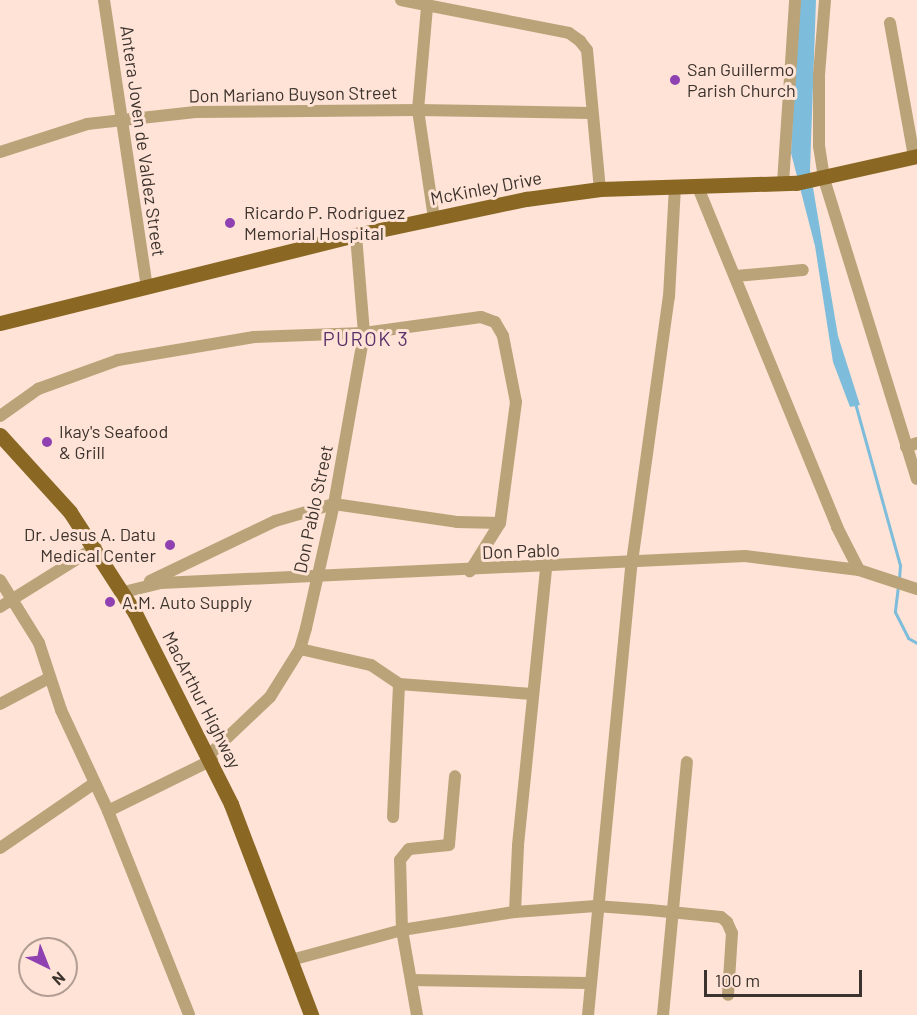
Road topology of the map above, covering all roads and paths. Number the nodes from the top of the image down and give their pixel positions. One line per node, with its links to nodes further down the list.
1 (104, 0): 9 (street, Antera Joven de Valdez Street)
2 (401, 0): 5 (street)
3 (795, 0): 13 (street)
4 (825, 0): 12 (street)
5 (427, 7): 7 (street); 8 (street)
6 (890, 23): 11 (street)
7 (418, 110): 8 (street, Don Mariano Buyson Street); 9 (street, Don Mariano Buyson Street); 17 (street)
8 (591, 113): 16 (street)
9 (123, 120): 10 (street, Don Mariano Buyson Street); 21 (street, Antera Joven de Valdez Street)
10 (0, 152)
11 (916, 156): 12 (main road, McKinley Drive)
12 (821, 179): 13 (main road, McKinley Drive); 26 (street)
13 (789, 183): 14 (main road, McKinley Drive)
14 (697, 185): 15 (main road, McKinley Drive); 20 (street)
15 (675, 186): 16 (main road, McKinley Drive); 31 (street)
16 (600, 189): 17 (main road, McKinley Drive)
17 (434, 219): 18 (main road, McKinley Drive)
18 (356, 235): 21 (main road, McKinley Drive); 23 (street, Don Pablo Street)
19 (803, 270): 20 (street)
20 (736, 276): 33 (street)
21 (147, 287): 22 (main road, McKinley Drive)
22 (1, 320)
23 (364, 333): 24 (street); 28 (street, Don Pablo Street); 29 (street)
24 (0, 416)
25 (0, 435): 30 (main road, MacArthur Highway)
26 (911, 445): 27 (street)
27 (917, 478)
28 (334, 504): 29 (street); 35 (street, Don Pablo Street); 37 (street)
29 (500, 523): 34 (street)
30 (96, 547): 39 (main road, MacArthur Highway); 40 (street)
31 (632, 562): 32 (street, Don Pablo); 33 (street, Don Pablo); 54 (street)
32 (546, 568): 34 (street, Don Pablo); 45 (street)
33 (859, 570): 38 (street, Don Pablo)
34 (470, 571): 35 (street, Don Pablo)
35 (318, 575): 37 (street, Don Pablo); 42 (street, Don Pablo Street)
36 (0, 580): 40 (street)
37 (144, 585): 39 (street, Don Pablo)
38 (905, 586)
39 (124, 592): 47 (main road, MacArthur Highway)
40 (14, 598): 41 (street); 43 (street)
41 (0, 607)
42 (300, 649): 44 (street); 47 (street, Don Pablo Street)
43 (49, 678): 46 (street); 50 (street)
44 (399, 684): 45 (street); 52 (street)
45 (532, 694): 55 (street)
46 (0, 704)
47 (210, 758): 51 (street, Don Pablo Street); 58 (main road, MacArthur Highway)
48 (687, 762): 56 (street)
49 (455, 777): 57 (street)
50 (93, 784): 51 (street); 53 (street)
51 (108, 811): 62 (street)
52 (393, 817)
53 (0, 848)
54 (596, 906): 55 (street); 56 (street); 60 (street)
55 (515, 912): 57 (street)
56 (673, 912): 61 (street); 66 (street)
57 (402, 930): 58 (street); 59 (street)
58 (291, 960): 63 (main road, MacArthur Highway)
59 (411, 980): 60 (street); 64 (street)
60 (588, 983): 65 (street)
61 (728, 995)
62 (189, 1015)
63 (311, 1015)
64 (417, 1015)
65 (588, 1015)
66 (663, 1015)

